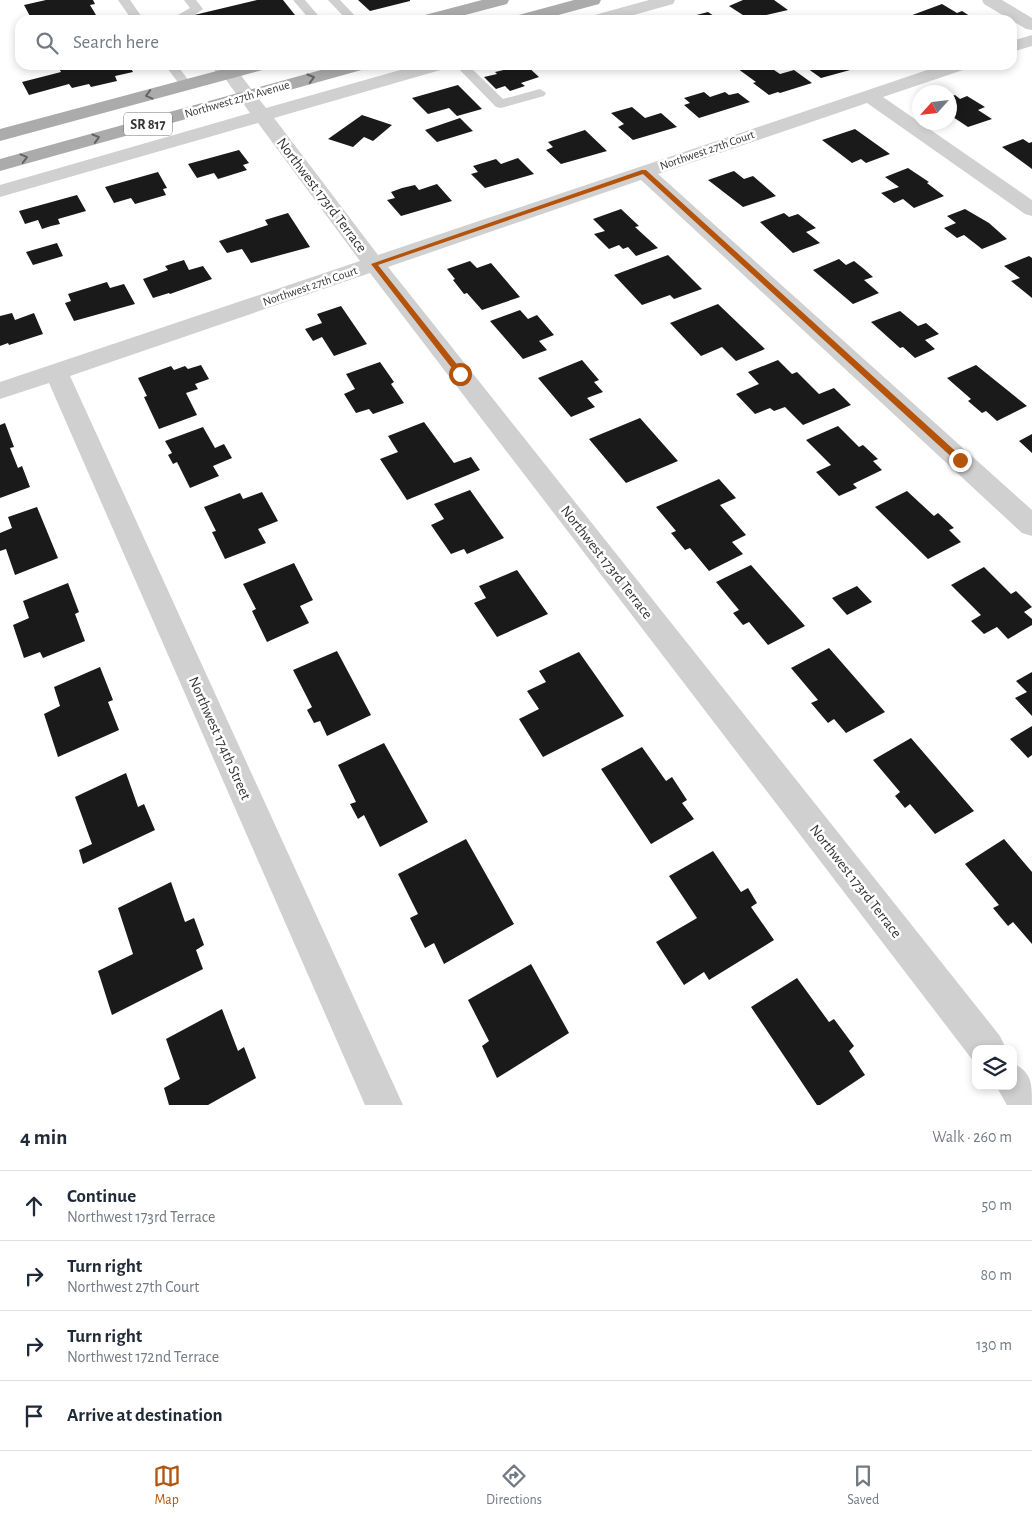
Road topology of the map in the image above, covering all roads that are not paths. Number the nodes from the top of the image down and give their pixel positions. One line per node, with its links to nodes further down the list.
1 (124, 0): 9 (lane)
2 (190, 0): 10 (lane)
3 (299, 0): 11 (lane)
4 (334, 0): 12 (lane)
5 (501, 0): 13 (main road)
6 (592, 0): 14 (main road)
7 (667, 0): 15 (street)
8 (990, 0): 16 (street)
9 (134, 15)
10 (185, 15)
11 (312, 15)
12 (348, 15)
13 (446, 15)
14 (539, 15)
15 (614, 15)
16 (1015, 15)
17 (1017, 16): 18 (street)
18 (1032, 25)
19 (1032, 40): 20 (street)
20 (1017, 45)
21 (175, 70): 27 (lane)
22 (346, 70): 30 (main road, Northwest 27th Avenue / SR 817, one-way to 22)
23 (416, 70): 30 (street)
24 (467, 70): 28 (lane)
25 (945, 70): 29 (street, Northwest 27th Court)
26 (224, 71): 27 (main road, Northwest 27th Avenue / SR 817); 30 (street, Northwest 173rd Terrace)
27 (186, 85): 31 (main road, Northwest 27th Avenue / SR 817, one-way to 31)
28 (540, 93)
29 (869, 96): 33 (street, Northwest 27th Court); 35 (street)
30 (255, 106): 32 (main road, Northwest 27th Avenue / SR 817, one-way to 30); 34 (street); 36 (street, Northwest 173rd Terrace)
31 (1, 133)
32 (0, 165)
33 (644, 172): 36 (street, Northwest 27th Court); 39 (street)
34 (0, 191)
35 (1032, 210)
36 (374, 264): 37 (street, Northwest 27th Court); 40 (street, Northwest 173rd Terrace)
37 (56, 372): 38 (street, Northwest 27th Court); 42 (street, Northwest 174th Street)
38 (0, 391)
39 (1032, 526)
40 (984, 1045)
41 (1017, 1087): 43 (street)
42 (384, 1105)
43 (1031, 1105)

